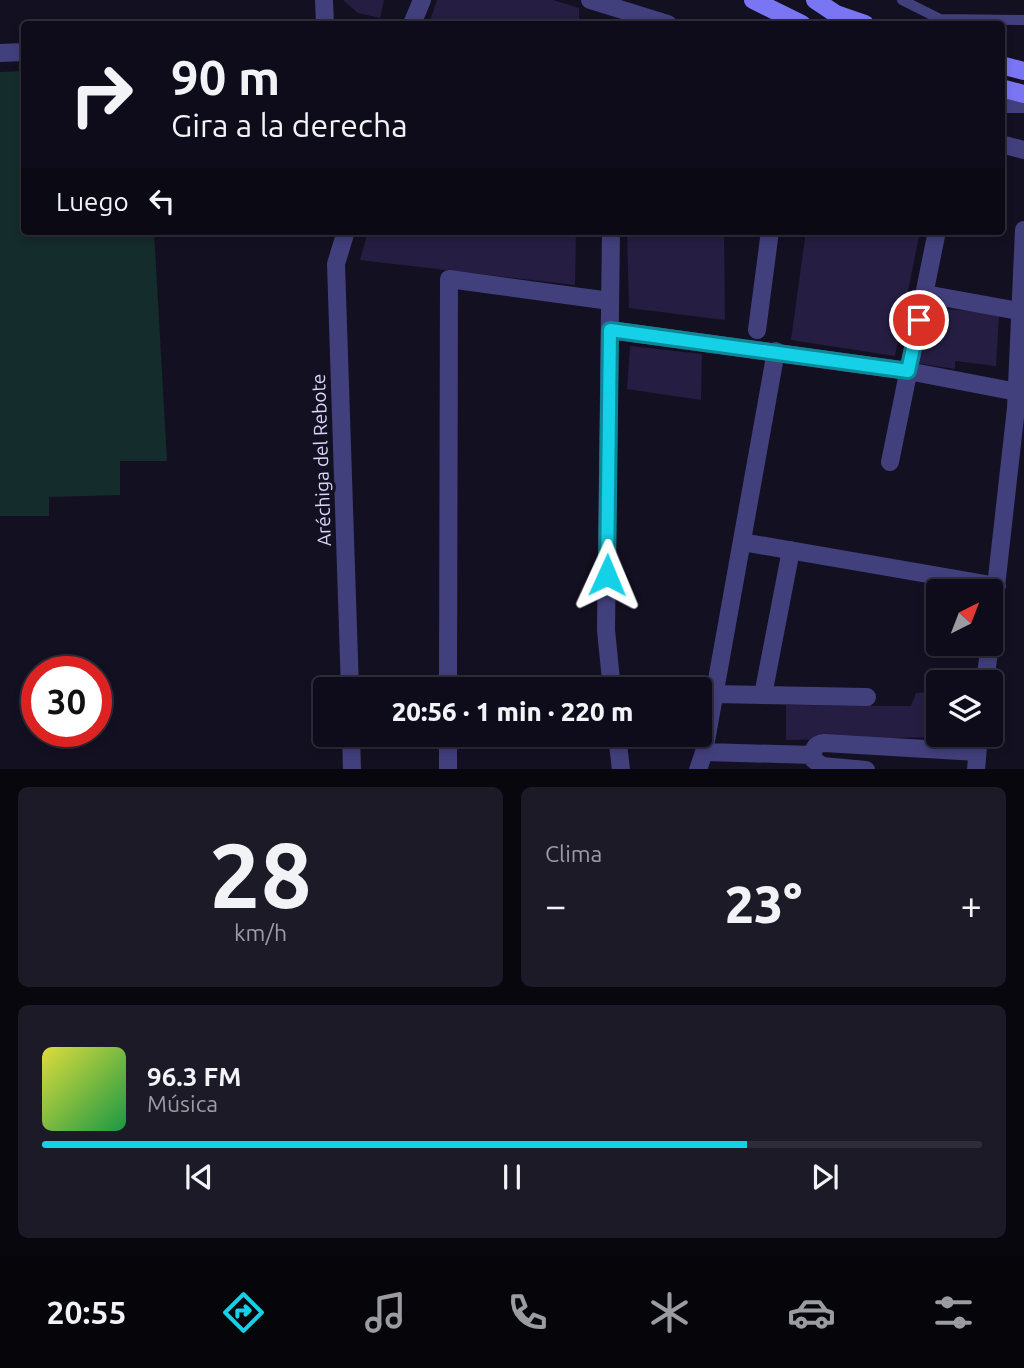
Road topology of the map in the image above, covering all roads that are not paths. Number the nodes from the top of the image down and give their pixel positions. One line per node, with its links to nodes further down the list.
1 (324, 0): 8 (street)
2 (590, 0): 6 (street)
3 (753, 0): 10 (main road)
4 (815, 0): 11 (main road)
5 (902, 0): 7 (lane)
6 (614, 16): 9 (street)
7 (1024, 20)
8 (325, 21)
9 (648, 21)
10 (796, 21)
11 (856, 21)
12 (21, 52): 13 (street)
13 (0, 53)
14 (1005, 66): 15 (main road)
15 (1024, 71)
16 (1005, 89): 17 (main road)
17 (1024, 94)
18 (1005, 104): 19 (street)
19 (1024, 104)
20 (1005, 145): 21 (street)
21 (1024, 150)
22 (1024, 230): 29 (street)
23 (344, 235): 40 (street, Aréchiga del Rebote)
24 (611, 235): 28 (street)
25 (769, 235): 31 (street)
26 (936, 235): 27 (street)
27 (925, 294): 29 (street); 33 (street)
28 (610, 300): 30 (street); 41 (street)
29 (1022, 312): 34 (street)
30 (610, 330): 32 (street); 42 (street)
31 (757, 330)
32 (776, 351): 33 (street); 36 (street)
33 (908, 371): 34 (street); 35 (street)
34 (1019, 403): 39 (street)
35 (890, 462)
36 (742, 542): 37 (street); 43 (street)
37 (792, 550): 38 (street); 44 (street)
38 (957, 579)
39 (998, 579)
40 (349, 677)
41 (448, 677)
42 (611, 677)
43 (714, 694): 44 (street); 51 (street)
44 (763, 695): 45 (street)
45 (867, 697)
46 (351, 747): 52 (street)
47 (448, 747): 53 (street)
48 (618, 747): 54 (street)
49 (977, 752): 50 (street)
50 (813, 755): 51 (street); 55 (street)
51 (701, 761)
52 (352, 769)
53 (448, 769)
54 (621, 769)
55 (866, 769)

